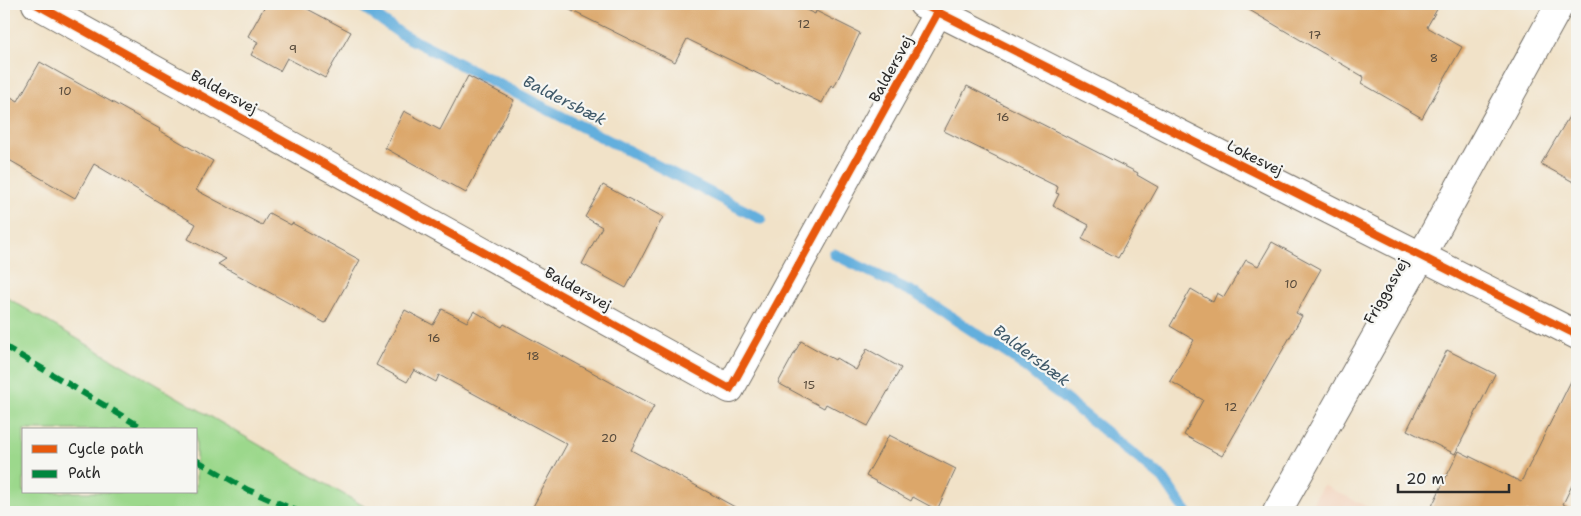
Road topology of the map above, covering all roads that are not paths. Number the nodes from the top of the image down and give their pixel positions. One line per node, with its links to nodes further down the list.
1 (36, 4): 3 (street, Baldersvej)
2 (1560, 4): 4 (street, Friggasvej)
3 (930, 8): 4 (street, Lokesvej)
4 (1421, 257): 5 (street, Lokesvej); 6 (street, Friggasvej)
5 (1577, 335)
6 (1277, 512)

